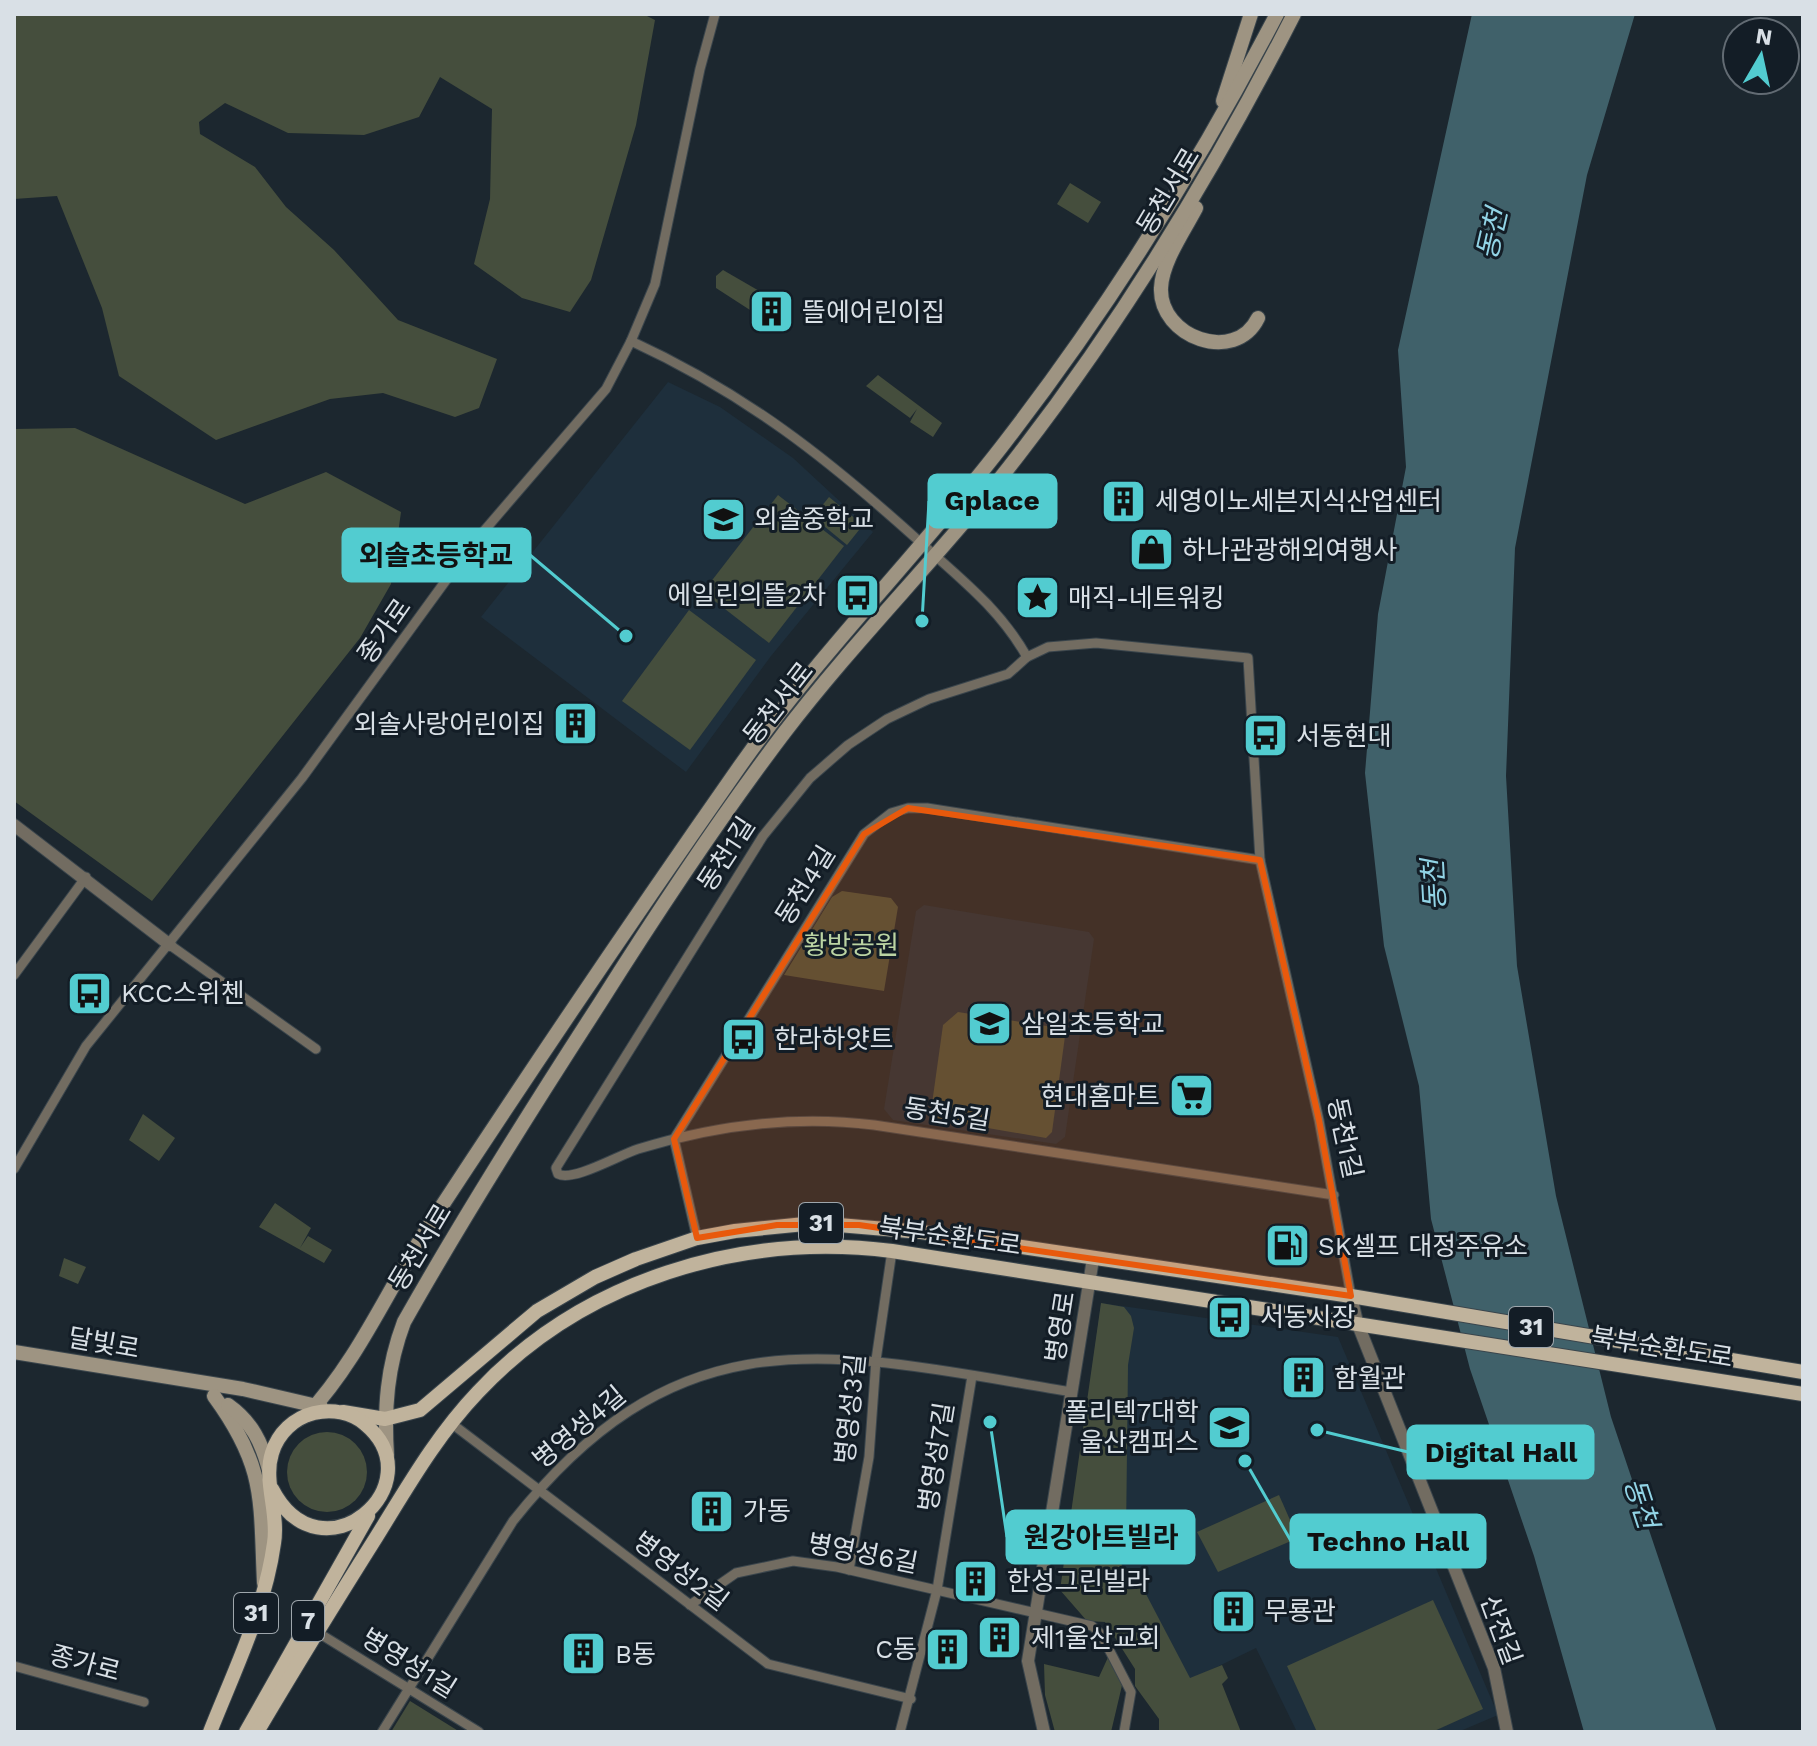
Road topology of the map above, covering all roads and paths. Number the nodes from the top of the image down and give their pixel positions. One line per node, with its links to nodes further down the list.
1 (715, 14): 8 (street, 종가로)
2 (1251, 14): 6 (main road)
3 (1277, 14): 6 (main road, 동천서로)
4 (1294, 14): 5 (main road, 동천서로)
5 (1235, 126): 7 (main road); 10 (main road, 동천서로)
6 (1199, 158): 9 (main road, 동천서로)
7 (1258, 318)
8 (631, 341): 9 (street); 15 (street, 종가로)
9 (921, 543): 10 (street); 36 (main road, 동천서로)
10 (935, 556): 11 (street); 38 (main road, 동천서로)
11 (1027, 657): 13 (street, 동천1길); 20 (street, 동천1길)
12 (14, 825): 14 (street)
13 (1260, 860): 18 (street, 동천4길); 21 (street, 동천1길)
14 (86, 877): 15 (street); 16 (street)
15 (170, 945): 17 (street); 19 (street, 종가로)
16 (14, 975)
17 (316, 1049)
18 (674, 1139): 20 (street, 동천5길); 21 (street, 동천5길); 22 (street)
19 (14, 1169)
20 (558, 1174)
21 (1334, 1195): 26 (street, 동천1길)
22 (697, 1238): 24 (main road, 북부순환도로 / 31); 38 (main road, 북부순환도로 / 31)
23 (892, 1251): 25 (main road, 북부순환도로 / 31); 29 (street, 병영성3길); 39 (main road, 북부순환도로 / 31)
24 (1093, 1259): 25 (street, 병영로); 26 (main road, 북부순환도로 / 31)
25 (1089, 1281): 27 (main road, 북부순환도로 / 31); 33 (street, 병영로)
26 (1351, 1296): 27 (street, 산전길); 30 (main road, 북부순환도로 / 31)
27 (1357, 1322): 34 (main road, 북부순환도로 / 31); 64 (street, 산전길)
28 (14, 1352): 32 (main road, 달빛로)
29 (876, 1360): 31 (street, 병영성4길); 44 (street, 병영성4길); 46 (street, 병영성3길)
30 (1803, 1372)
31 (972, 1376): 33 (street, 병영성4길); 47 (street, 병영성7길)
32 (186, 1381): 35 (main road, 달빛로); 36 (main road, 달빛로)
33 (1072, 1392): 50 (street, 병영로)
34 (1803, 1394)
35 (214, 1396): 42 (main road, 달빛로); 48 (main road)
36 (311, 1410): 37 (main road, 31); 42 (main road, 31)
37 (343, 1412): 38 (main road, 북부순환도로 / 31); 40 (main road)
38 (385, 1419): 40 (main road, 동천서로)
39 (451, 1423): 41 (main road, 북부순환도로 / 31); 44 (street, 병영성2길)
40 (387, 1464): 45 (main road)
41 (421, 1464): 45 (main road); 51 (main road, 북부순환도로 / 31)
42 (269, 1472): 43 (main road, 31)
43 (272, 1489): 45 (main road); 48 (main road, 31)
44 (538, 1490): 49 (street, 병영성2길); 53 (street, 병영성4길)
45 (371, 1511): 57 (main road, 7)
46 (849, 1570): 47 (street, 병영성6길); 49 (street, 병영성6길)
47 (937, 1590): 50 (street, 병영성6길); 54 (street, 병영성7길)
48 (264, 1591): 56 (main road, 31)
49 (690, 1605): 54 (street, 병영성2길)
50 (1037, 1613): 62 (street, 병영로); 63 (street, 병영성6길)
51 (317, 1632): 53 (street, 병영성1길); 58 (main road, 북부순환도로 / 31)
52 (14, 1666): 55 (street, 종가로)
53 (408, 1688): 59 (street, 병영성4길); 60 (street, 병영성1길)
54 (911, 1699): 61 (street, 병영성7길)
55 (144, 1702)
56 (210, 1732)
57 (246, 1732)
58 (257, 1732)
59 (382, 1732)
60 (479, 1732)
61 (900, 1732)
62 (1044, 1732)
63 (1124, 1732)
64 (1507, 1732)

